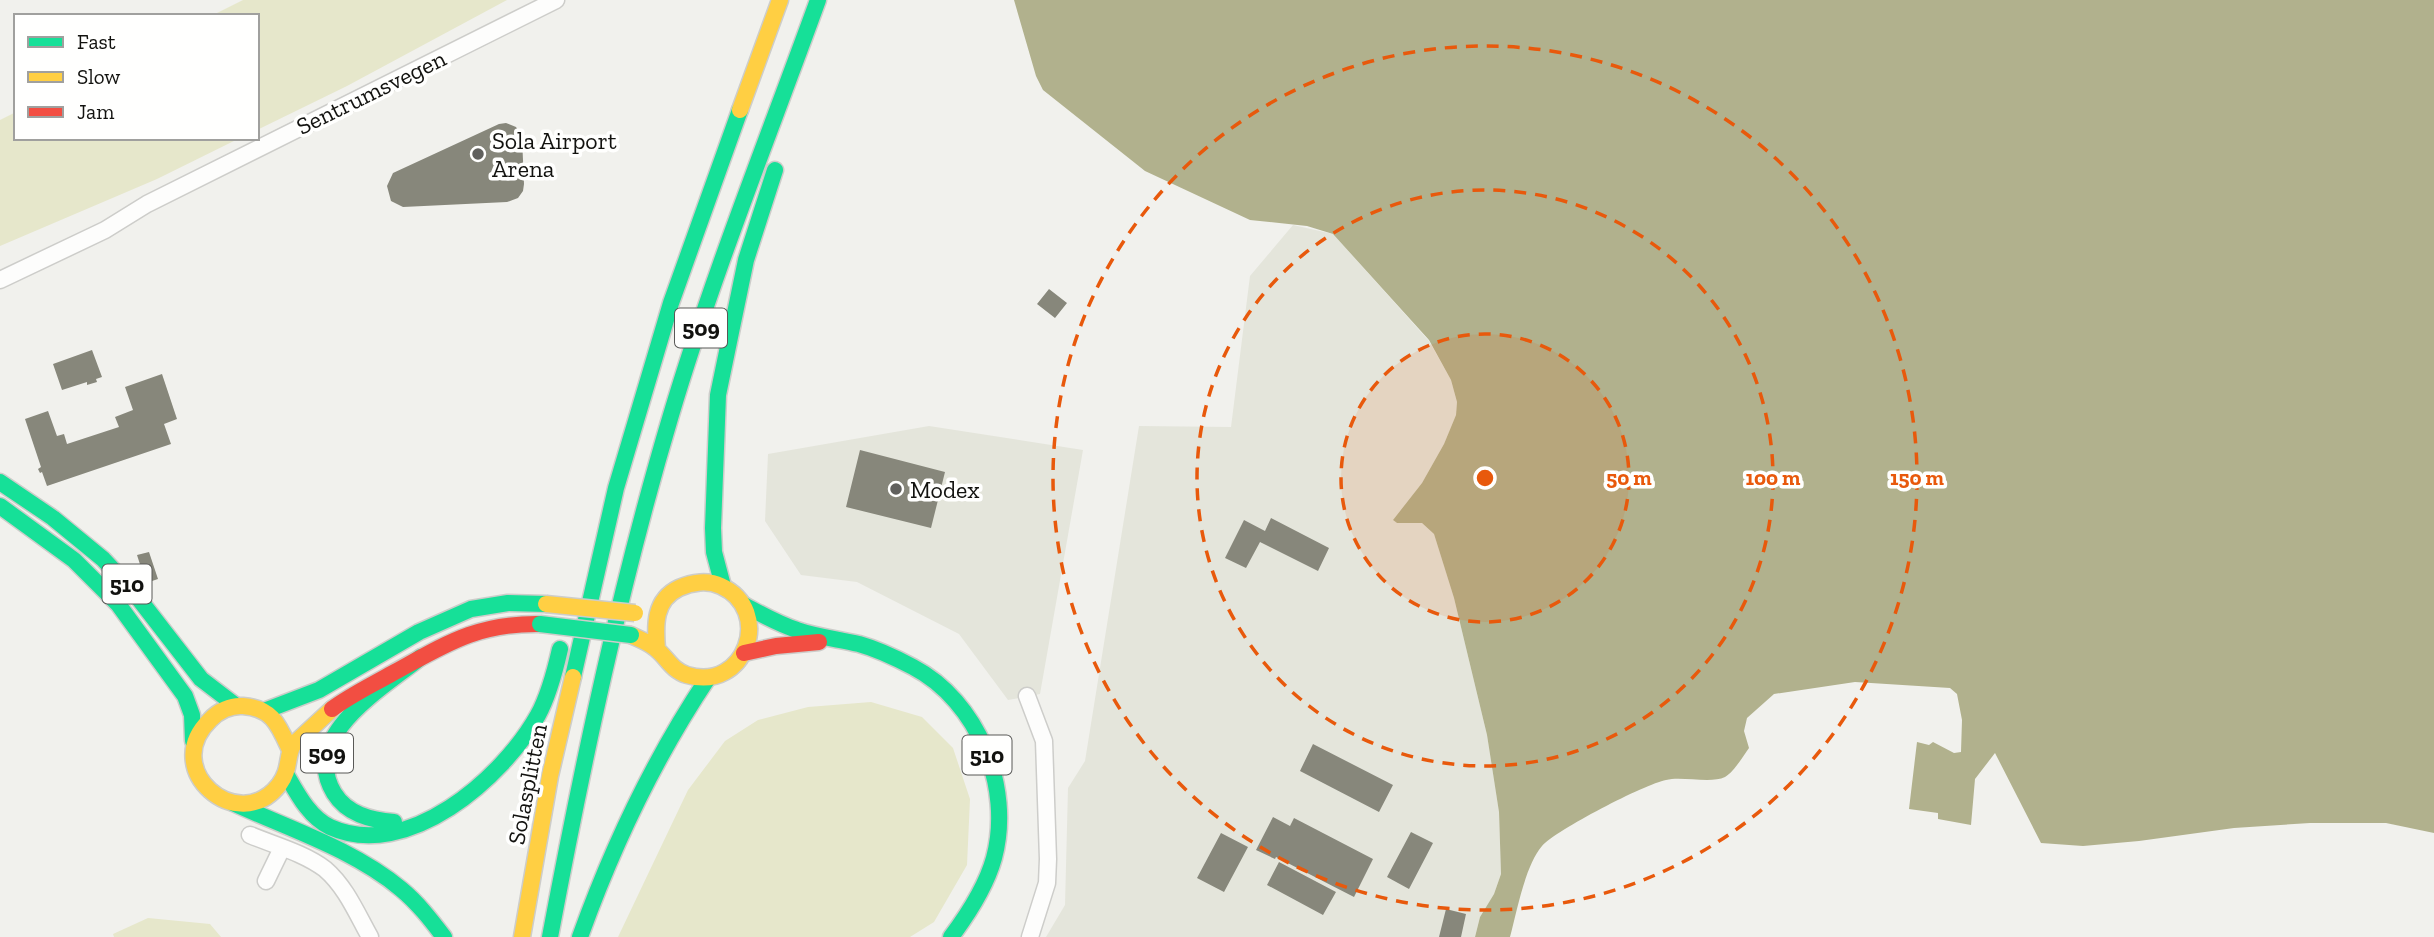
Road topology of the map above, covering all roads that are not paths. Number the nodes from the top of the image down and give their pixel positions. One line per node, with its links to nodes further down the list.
1 (556, 0): 6 (street, Sentrumsvegen)
2 (780, 0): 8 (main road, 509)
3 (819, 0): 4 (main road, 509); 35 (main road, Solasplitten / 509)
4 (792, 117)
5 (779, 156): 11 (main road, 509)
6 (0, 280)
7 (0, 482): 22 (main road, 510)
8 (616, 488): 10 (main road, 509); 34 (main road, Solasplitten / 509)
9 (0, 506): 24 (main road, 510)
10 (583, 560)
11 (723, 586): 13 (main road, 510); 14 (main road, 510)
12 (576, 587): 15 (main road, 509)
13 (744, 605): 16 (main road, 510); 18 (main road)
14 (659, 606): 17 (main road); 23 (main road, 510, bridge)
15 (566, 628): 17 (main road, bridge); 19 (main road, bridge); 28 (main road, 509)
16 (841, 641): 18 (main road, 510); 37 (main road, 510)
17 (657, 649): 20 (main road)
18 (744, 653): 20 (main road, 510)
19 (421, 657): 25 (main road); 28 (main road, 509)
20 (708, 678): 36 (main road)
21 (1027, 696): 38 (street)
22 (235, 705): 23 (main road, 510); 24 (main road)
23 (264, 711): 25 (main road)
24 (193, 741): 27 (main road, 510)
25 (290, 750): 26 (main road)
26 (286, 774): 27 (main road); 28 (main road, 509)
27 (233, 803): 33 (main road)
28 (418, 823)
29 (250, 835): 30 (street)
30 (282, 848): 31 (street); 32 (street)
31 (266, 881)
32 (370, 937)
33 (443, 937)
34 (522, 937)
35 (550, 937)
36 (580, 937)
37 (951, 937)
38 (1030, 937)

